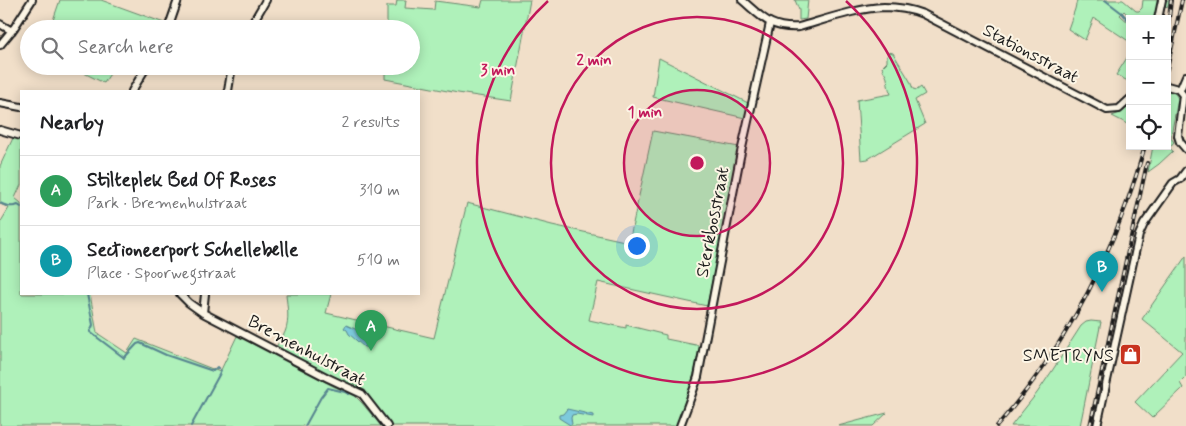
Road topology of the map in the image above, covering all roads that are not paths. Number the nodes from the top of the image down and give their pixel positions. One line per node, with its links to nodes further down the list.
1 (32, 0): 11 (street)
2 (178, 0): 7 (street)
3 (266, 0): 8 (street)
4 (742, 0): 9 (street)
5 (1162, 0): 6 (street)
6 (1159, 15)
7 (171, 20)
8 (254, 20)
9 (770, 23): 21 (street, Stationsstraat); 31 (street, Sterkbosstraat)
10 (0, 24): 11 (street)
11 (12, 31): 12 (street)
12 (0, 45)
13 (142, 75): 17 (street)
14 (231, 75): 18 (street)
15 (1186, 76): 19 (street)
16 (1171, 87): 19 (street)
17 (133, 90)
18 (228, 90)
19 (1180, 90): 25 (street)
20 (0, 103): 22 (street)
21 (1126, 103)
22 (20, 107)
23 (0, 130): 24 (street)
24 (20, 136)
25 (1186, 149)
26 (1186, 171): 32 (street)
27 (181, 295): 29 (street, Bremenhulstraat)
28 (205, 295): 29 (street)
29 (203, 313): 30 (street, Bremenhulstraat)
30 (387, 426)
31 (680, 426)
32 (1097, 426)

